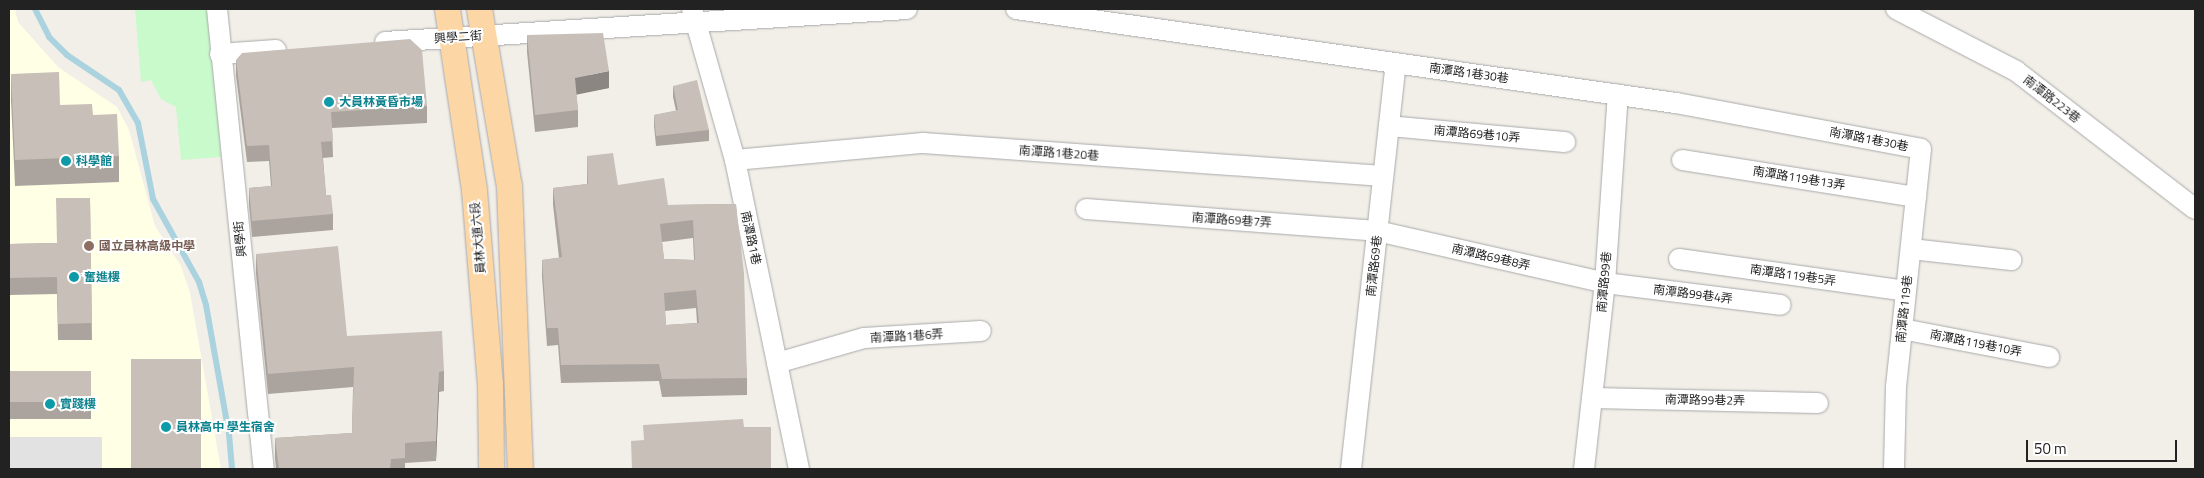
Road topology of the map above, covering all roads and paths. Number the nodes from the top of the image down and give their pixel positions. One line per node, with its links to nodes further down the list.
1 (217, 9): 12 (street, 興學街)
2 (447, 9): 9 (main road, 員林大道六段)
3 (479, 9): 8 (main road)
4 (907, 9): 7 (street)
5 (1016, 9): 13 (street, 南潭路1巷30巷)
6 (1896, 9): 23 (street, 南潭路223巷)
7 (694, 14): 8 (street, 興學二街); 18 (street, 南潭路1巷)
8 (484, 35): 9 (street, 興學二街); 39 (main road)
9 (451, 37): 10 (street, 興學二街); 38 (main road, 員林大道六段)
10 (364, 44)
11 (297, 49): 12 (street)
12 (220, 54): 37 (street, 興學街)
13 (1396, 63): 14 (street, 南潭路1巷30巷); 15 (street, 南潭路69巷)
14 (1618, 94): 17 (street, 南潭路1巷30巷); 28 (street, 南潭路99巷)
15 (1389, 126): 16 (street, 南潭路69巷10弄); 20 (street, 南潭路69巷)
16 (1565, 142)
17 (1921, 149): 21 (street, 南潭路119巷)
18 (735, 160): 20 (street, 南潭路1巷20巷); 34 (street, 南潭路1巷)
19 (1682, 160): 21 (street, 南潭路119巷13弄)
20 (1383, 176): 24 (street, 南潭路69巷)
21 (1916, 197): 25 (street, 南潭路119巷)
22 (1086, 209): 24 (street, 南潭路69巷7弄)
23 (2195, 209)
24 (1377, 231): 28 (street, 南潭路69巷8弄); 41 (street, 南潭路69巷)
25 (1911, 249): 27 (street); 29 (street, 南潭路119巷)
26 (1679, 259): 29 (street, 南潭路119巷5弄)
27 (2011, 260)
28 (1605, 283): 30 (street, 南潭路99巷4弄); 35 (street, 南潭路99巷)
29 (1906, 291): 31 (street, 南潭路119巷)
30 (1781, 305)
31 (1902, 329): 33 (street, 南潭路119巷10弄); 43 (street, 南潭路119巷)
32 (981, 331): 34 (street, 南潭路1巷6弄)
33 (2049, 357)
34 (777, 363): 40 (street, 南潭路1巷)
35 (1592, 398): 36 (street, 南潭路99巷2弄); 42 (street, 南潭路99巷)
36 (1818, 403)
37 (264, 469)
38 (491, 469)
39 (520, 469)
40 (799, 469)
41 (1351, 469)
42 (1584, 469)
43 (1894, 469)

